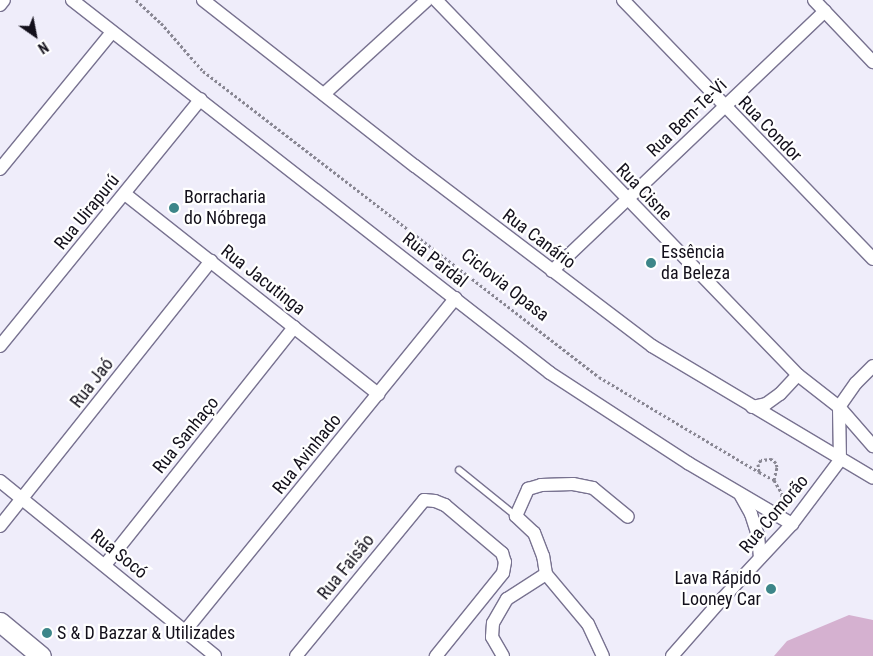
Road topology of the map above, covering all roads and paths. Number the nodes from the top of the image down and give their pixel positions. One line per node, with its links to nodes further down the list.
1 (4, 0): 10 (street)
2 (72, 0): 13 (street, Rua Pardal)
3 (136, 0): 35 (path, Ciclovia Opasa)
4 (203, 0): 11 (street, Rua Canário)
5 (225, 0): 11 (street)
6 (427, 0): 15 (street)
7 (436, 0): 20 (street, Rua Cisne)
8 (623, 0): 17 (street, Rua Condor)
9 (814, 0): 12 (street)
10 (0, 5)
11 (215, 9): 15 (street, Rua Canário)
12 (825, 11): 14 (street); 17 (street, Rua Bem-Te-Vi)
13 (112, 32): 16 (street, Rua Pardal); 18 (street)
14 (873, 62)
15 (324, 94): 23 (street, Rua Canário)
16 (201, 99): 19 (street, Rua Uirapurú); 24 (street, Rua Pardal)
17 (724, 107): 20 (street, Rua Bem-Te-Vi); 21 (street, Rua Condor)
18 (0, 169)
19 (125, 194): 22 (street, Rua Jacutinga); 26 (street, Rua Uirapurú)
20 (627, 200): 23 (street, Rua Bem-Te-Vi); 28 (street, Rua Cisne)
21 (873, 260)
22 (211, 262): 25 (street, Rua Jacutinga); 40 (street, Rua Jaó)
23 (552, 271): 30 (street, Rua Canário)
24 (456, 298): 29 (street, Rua Avinhado); 39 (street, Rua Pardal)
25 (294, 327): 29 (street, Rua Jacutinga); 47 (street, Rua Sanhaço)
26 (0, 346)
27 (873, 366): 31 (street)
28 (798, 375): 30 (street); 31 (street, Rua Cisne)
29 (378, 394): 50 (street, Rua Avinhado)
30 (752, 407): 33 (street, Rua Canário)
31 (839, 407): 32 (street, Rua Cisne); 33 (street)
32 (873, 446)
33 (840, 460): 36 (street, Rua Canário); 44 (street, Rua Comorão)
34 (459, 470): 42 (lane)
35 (759, 472): 37 (path, Ciclovia Opasa); 37 (path)
36 (873, 478)
37 (774, 480): 41 (path)
38 (0, 481): 40 (street, Rua Socó)
39 (739, 492): 44 (street, Rua Pardal); 46 (street)
40 (22, 499): 45 (street, Rua Jaó); 47 (street, Rua Socó)
41 (778, 506)
42 (516, 516): 43 (street); 48 (street)
43 (628, 517)
44 (792, 524): 46 (street, Rua Comorão)
45 (0, 526)
46 (760, 558): 57 (street, Rua Comorão)
47 (105, 565): 50 (street, Rua Socó)
48 (546, 574): 55 (street); 56 (street)
49 (0, 622): 51 (street)
50 (185, 631): 52 (street, Rua Socó)
51 (41, 656)
52 (215, 656)
53 (296, 656): 54 (street, Rua Faisão)
54 (436, 656)
55 (504, 656)
56 (603, 656)
57 (672, 656)

